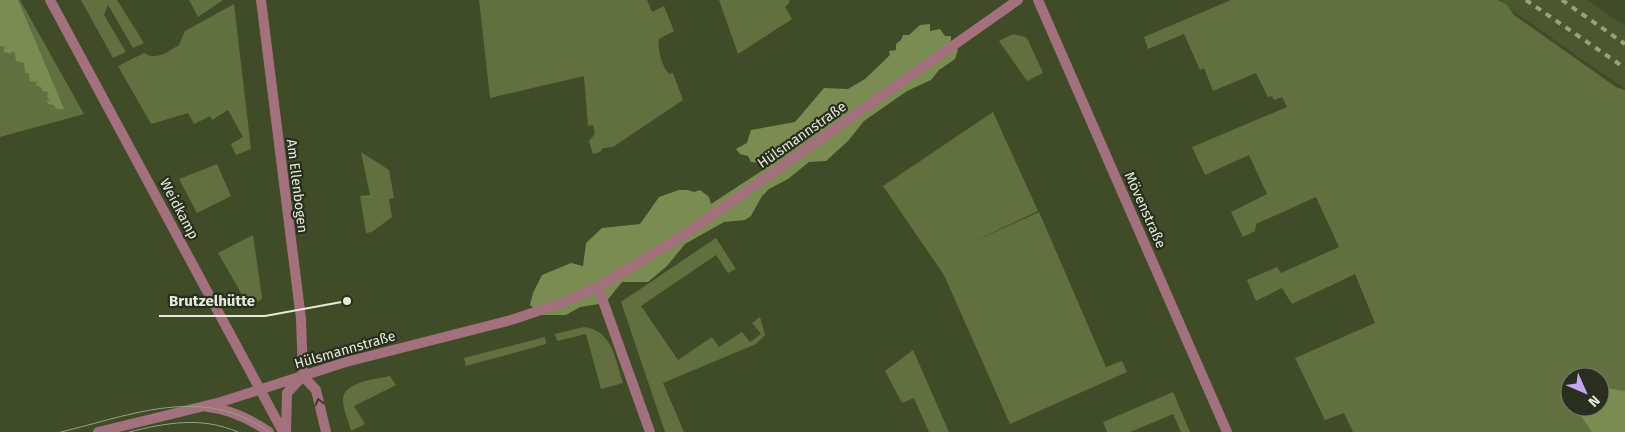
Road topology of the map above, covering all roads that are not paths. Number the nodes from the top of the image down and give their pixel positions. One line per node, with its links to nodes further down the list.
1 (50, 0): 7 (street, Weidkamp)
2 (261, 0): 6 (street, Am Ellenbogen)
3 (1018, 0): 5 (street, Hülsmannstraße)
4 (1038, 0): 14 (street, Mövenstraße)
5 (598, 287): 6 (street, Hülsmannstraße); 13 (street)
6 (303, 376): 7 (street, Hülsmannstraße); 11 (street, Weidkamp); 12 (street, one-way to 6)
7 (262, 389): 8 (street, Hülsmannstraße); 11 (street, Weidkamp)
8 (201, 406): 9 (street, Hülsmannstraße); 10 (street)
9 (98, 432)
10 (269, 432)
11 (284, 432)
12 (326, 432)
13 (650, 432)
14 (1227, 432)

